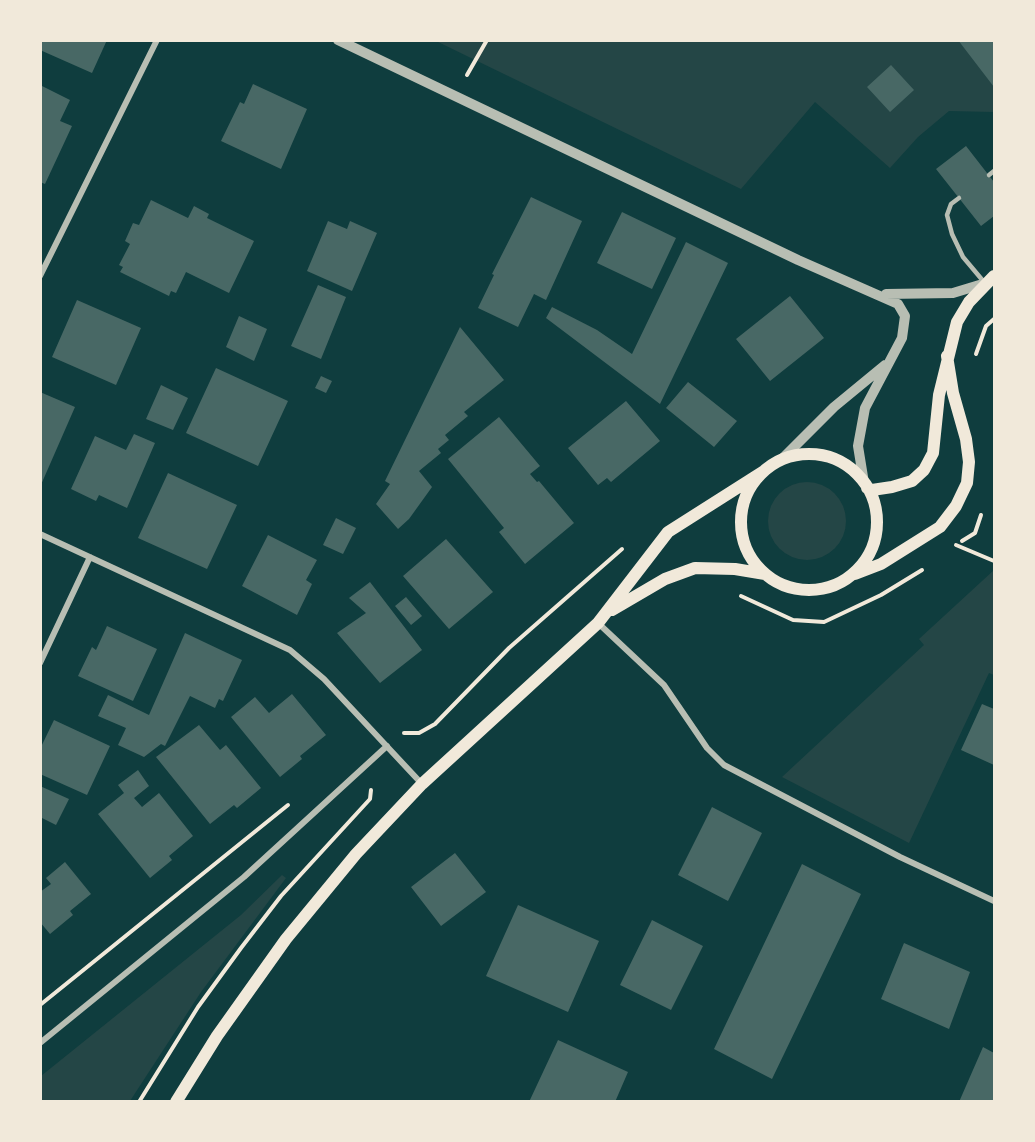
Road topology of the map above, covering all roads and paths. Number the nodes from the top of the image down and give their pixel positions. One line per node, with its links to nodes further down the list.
1 (157, 40): 8 (street)
2 (338, 40): 10 (street)
3 (487, 40): 4 (path)
4 (467, 75)
5 (994, 171): 6 (lane)
6 (989, 175)
7 (959, 198): 9 (lane)
8 (40, 276)
9 (990, 280): 10 (street); 13 (main road)
10 (873, 293): 14 (street)
11 (994, 319): 12 (path)
12 (986, 326)
13 (947, 356): 17 (main road); 24 (main road)
14 (889, 360): 15 (street); 17 (street)
15 (780, 461): 16 (main road); 17 (main road)
16 (764, 471): 23 (main road); 26 (main road)
17 (866, 485): 24 (main road)
18 (40, 534): 20 (street)
19 (946, 551): 21 (path)
20 (90, 556): 27 (street); 28 (street)
21 (994, 561)
22 (929, 564): 25 (path)
23 (765, 574): 24 (main road); 26 (main road)
24 (849, 576)
25 (736, 593)
26 (602, 618): 29 (main road); 31 (street)
27 (40, 663)
28 (387, 746): 29 (street); 33 (street)
29 (423, 784): 34 (main road)
30 (289, 804): 32 (path)
31 (994, 901)
32 (40, 1005)
33 (40, 1043)
34 (176, 1101)

